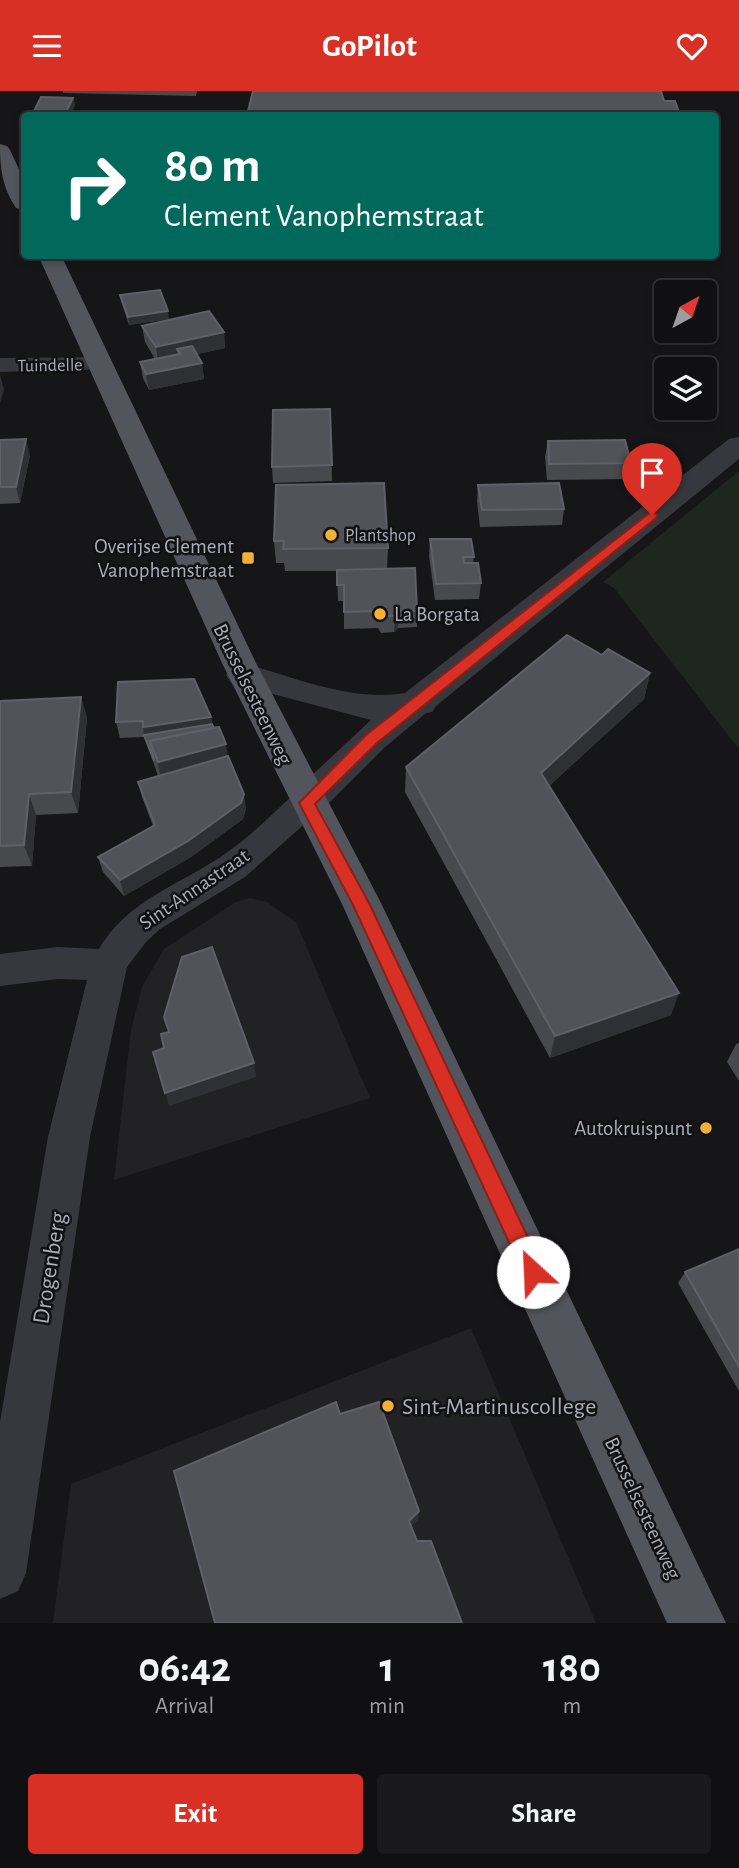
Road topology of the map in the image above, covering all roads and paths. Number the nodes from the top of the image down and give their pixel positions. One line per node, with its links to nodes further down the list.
1 (0, 150): 2 (main road)
2 (21, 196)
3 (51, 259): 4 (main road, Brusselsesteenweg)
4 (99, 364): 5 (street, Tuindelle); 7 (main road, Brusselsesteenweg)
5 (0, 365)
6 (739, 445): 8 (street)
7 (243, 675): 8 (street); 9 (main road, Brusselsesteenweg)
8 (420, 703): 9 (street)
9 (306, 803): 10 (street, Sint-Annastraat); 13 (main road, Brusselsesteenweg)
10 (109, 965): 11 (street); 12 (street, Drogenberg)
11 (0, 970)
12 (0, 1573)
13 (696, 1623)

